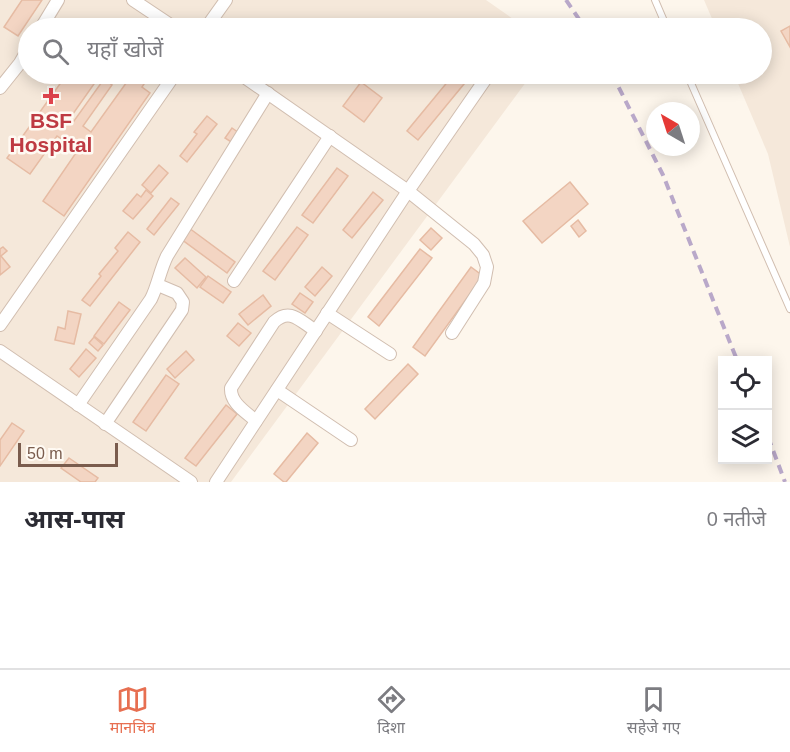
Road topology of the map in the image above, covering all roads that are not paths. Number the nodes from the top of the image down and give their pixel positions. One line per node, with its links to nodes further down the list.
1 (58, 0): 5 (street)
2 (134, 0): 6 (street)
3 (226, 0): 7 (street)
4 (655, 0): 8 (lane)
5 (47, 18)
6 (160, 18)
7 (213, 18)
8 (663, 18)
9 (18, 64): 14 (street)
10 (168, 84): 22 (street)
11 (255, 84): 15 (street)
12 (482, 84): 17 (street)
13 (691, 84): 20 (lane)
14 (0, 88)
15 (268, 93): 16 (street); 19 (street)
16 (330, 136): 17 (street); 18 (street)
17 (408, 191): 21 (street); 24 (street)
18 (234, 281)
19 (158, 285): 28 (street); 30 (street)
20 (790, 309)
21 (327, 313): 23 (street); 26 (street)
22 (0, 325)
23 (316, 331): 27 (street); 29 (street)
24 (452, 333)
25 (0, 351): 28 (street)
26 (390, 354)
27 (277, 390): 29 (street); 31 (street)
28 (78, 405): 30 (street)
29 (256, 421): 33 (street)
30 (105, 424): 32 (street)
31 (351, 440)
32 (191, 482)
33 (216, 482)

